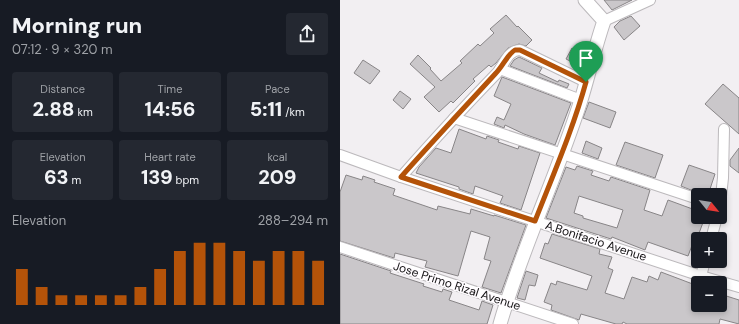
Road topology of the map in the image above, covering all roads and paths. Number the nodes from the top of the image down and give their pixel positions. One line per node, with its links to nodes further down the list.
1 (585, 0): 3 (street)
2 (650, 0): 3 (street)
3 (604, 21): 5 (street)
4 (500, 69): 5 (street); 6 (street); 7 (street)
5 (586, 82): 6 (street)
6 (581, 100): 9 (street)
7 (454, 118): 9 (street); 11 (street)
8 (724, 129): 12 (street)
9 (561, 154): 13 (street); 14 (street)
10 (340, 155): 11 (street, A.Bonifacio Avenue)
11 (401, 177): 14 (street, A.Bonifacio Avenue)
12 (722, 188)
13 (691, 197)
14 (535, 221): 17 (street, A.Bonifacio Avenue); 20 (street)
15 (340, 247): 20 (street, Jose Primo Rizal Avenue)
16 (703, 268): 17 (street)
17 (701, 276)
18 (727, 284): 19 (street, A.Bonifacio Avenue)
19 (739, 287)
20 (506, 302): 21 (street); 22 (street, Jose Primo Rizal Avenue)
21 (500, 324)
22 (573, 324)

